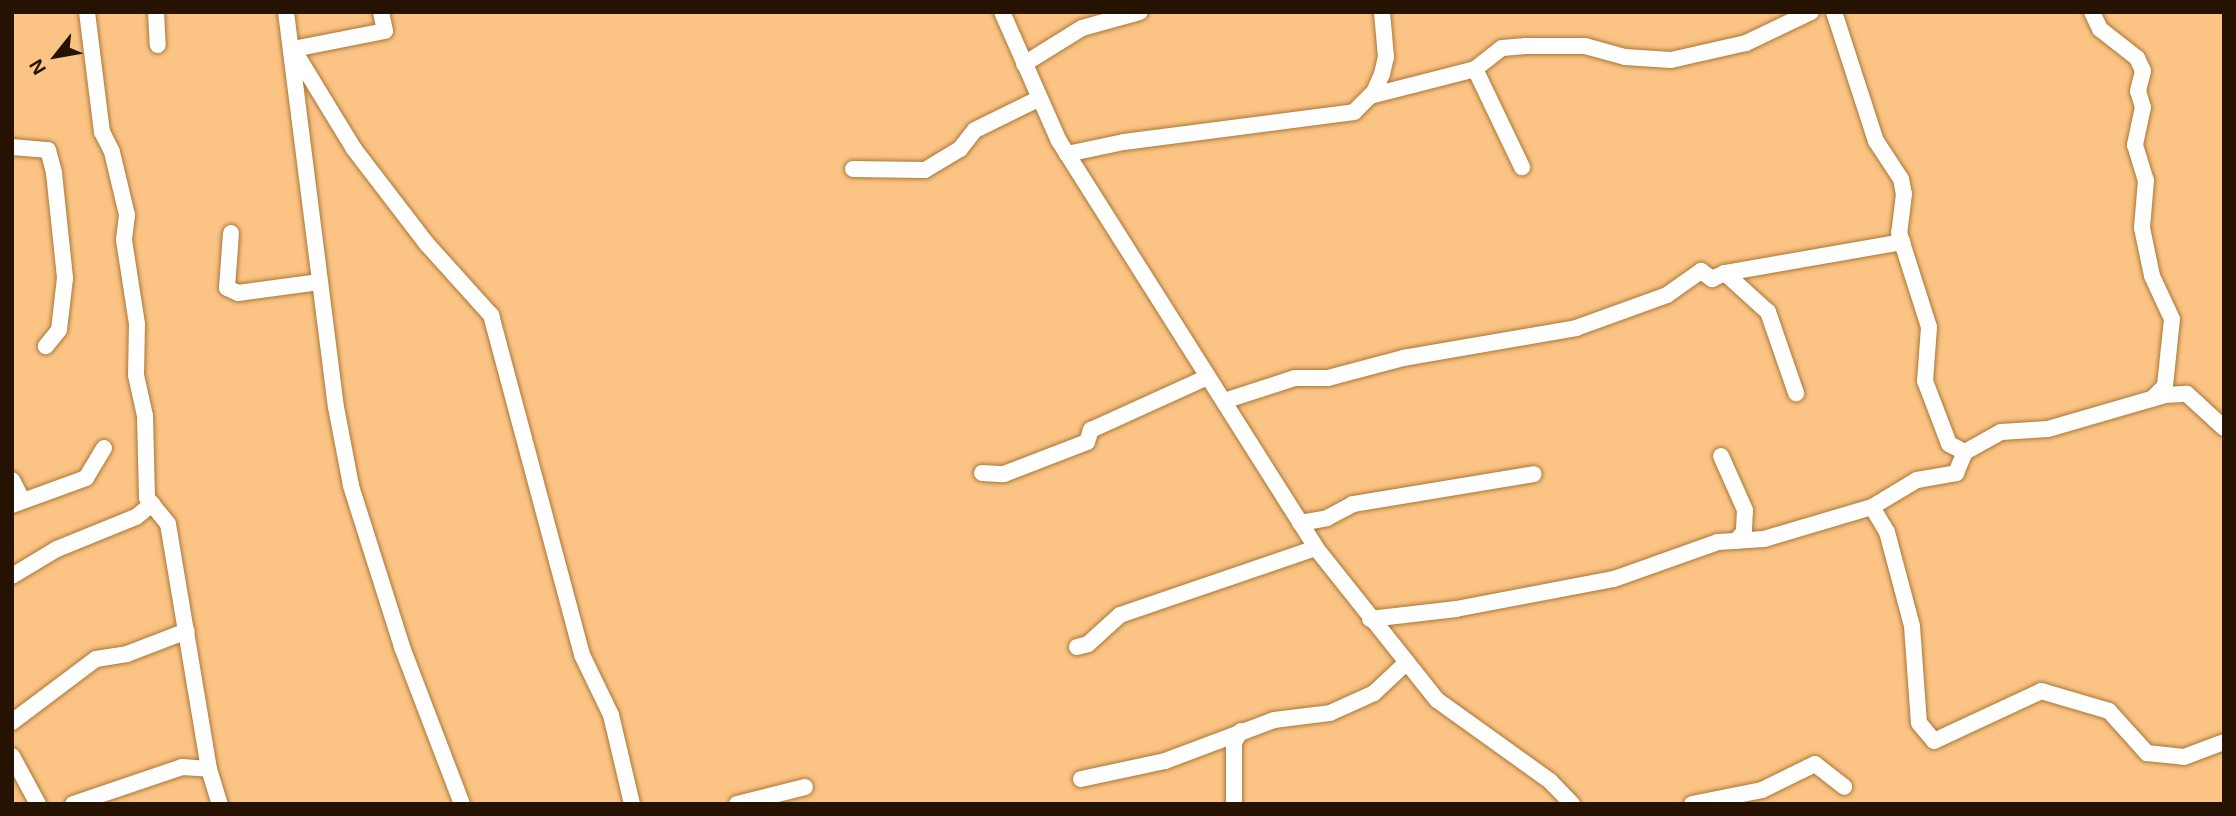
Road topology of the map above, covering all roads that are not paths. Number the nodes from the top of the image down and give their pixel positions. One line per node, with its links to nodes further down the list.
1 (87, 12): 38 (street)
2 (156, 12): 11 (street)
3 (286, 12): 12 (street)
4 (382, 12): 12 (street)
5 (1002, 12): 13 (street)
6 (1140, 12): 13 (street)
7 (1382, 12): 15 (street)
8 (1811, 12): 14 (street)
9 (1834, 12): 22 (street)
10 (2092, 12): 28 (street)
11 (158, 45)
12 (293, 49): 24 (street); 62 (street)
13 (1024, 64): 16 (street)
14 (1475, 69): 15 (street); 19 (street)
15 (1370, 96): 18 (street)
16 (1040, 98): 18 (street); 20 (street)
17 (12, 147): 25 (street)
18 (1067, 154): 26 (street)
19 (1522, 167)
20 (853, 169)
21 (231, 233): 24 (street)
22 (1902, 242): 23 (street); 32 (street)
23 (1725, 273): 27 (street); 29 (street)
24 (319, 282): 61 (street)
25 (46, 346)
26 (1208, 377): 29 (street); 34 (street)
27 (1796, 393)
28 (2152, 399): 30 (street); 32 (street)
29 (1224, 401): 40 (street)
30 (2224, 428)
31 (104, 448): 37 (street)
32 (1965, 452): 39 (street)
33 (1721, 456): 41 (street)
34 (982, 473)
35 (1534, 474): 40 (street)
36 (12, 480): 37 (street)
37 (17, 503)
38 (152, 503): 43 (street); 45 (street)
39 (1872, 507): 41 (street); 50 (street)
40 (1300, 523): 42 (street)
41 (1735, 541): 44 (street)
42 (1316, 548): 44 (street); 46 (street)
43 (12, 576)
44 (1370, 619): 47 (street)
45 (187, 631): 48 (street); 54 (street)
46 (1077, 647)
47 (1407, 662): 49 (street); 65 (street)
48 (12, 722)
49 (1241, 731): 51 (street); 53 (street)
50 (2224, 742)
51 (1210, 744): 53 (street); 55 (street)
52 (12, 756): 58 (street)
53 (1234, 758): 64 (street)
54 (209, 769): 59 (street); 60 (street)
55 (1081, 779)
56 (806, 787): 63 (street)
57 (1844, 787): 66 (street)
58 (38, 804)
59 (73, 804)
60 (220, 804)
61 (462, 804)
62 (632, 804)
63 (737, 804)
64 (1234, 804)
65 (1572, 804)
66 (1692, 804)

